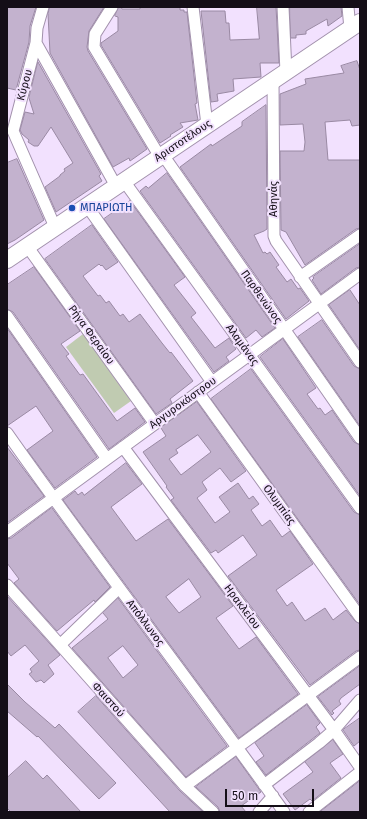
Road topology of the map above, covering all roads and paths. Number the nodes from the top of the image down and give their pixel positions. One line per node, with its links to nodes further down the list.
1 (43, 7): 7 (street, Κύρου)
2 (112, 7): 10 (street, Παρθενώνος)
3 (193, 7): 9 (street)
4 (283, 7): 8 (street, Αθηνάς)
5 (348, 7): 6 (street)
6 (357, 25): 8 (main road, Αριστοτέλους)
7 (36, 43): 11 (street, Αλαμάνας); 13 (street, Κύρου)
8 (280, 76): 9 (main road, Αριστοτέλους); 17 (street, Αθηνάς)
9 (207, 125): 10 (main road, Αριστοτέλους)
10 (161, 156): 11 (main road, Αριστοτέλους); 21 (street, Παρθενώνος)
11 (120, 184): 12 (main road, Αριστοτέλους); 22 (street, Αλαμάνας)
12 (87, 206): 13 (main road, Αριστοτέλους); 24 (street)
13 (55, 227): 15 (main road, Αριστοτέλους)
14 (360, 235): 17 (street)
15 (27, 246): 16 (main road, Αριστοτέλους); 26 (street, Ρήγα Φεραίου)
16 (7, 260)
17 (300, 277): 19 (street, Αθηνάς)
18 (358, 279): 19 (street, Αργυροκάστρου)
19 (319, 304): 21 (street, Αργυροκάστρου); 23 (street, Αθηνάς)
20 (7, 316): 30 (street)
21 (284, 329): 22 (street, Αργυροκάστρου); 28 (street, Παρθενώνος)
22 (249, 355): 24 (street, Αργυροκάστρου); 32 (street, Αλαμάνας)
23 (360, 362)
24 (212, 382): 25 (street, Αργυροκάστρου)
25 (198, 392): 26 (street, Αργυροκάστρου); 36 (street, Ολυμπίας)
26 (154, 424): 29 (street, Αργυροκάστρου)
27 (7, 433): 31 (street, Απόλλωνος)
28 (360, 438)
29 (123, 447): 30 (street, Αργυροκάστρου); 39 (street, Ηρακλείου)
30 (107, 458): 31 (street, Αργυροκάστρου)
31 (53, 498): 33 (street, Αργυροκάστρου); 35 (street, Απόλλωνος)
32 (360, 508)
33 (7, 532)
34 (7, 585): 37 (street, Φαιστού)
35 (119, 588): 37 (street); 42 (street, Απόλλωνος)
36 (360, 617)
37 (60, 645): 46 (street, Φαιστού)
38 (360, 656): 39 (street)
39 (308, 695): 41 (street, Ηρακλείου); 42 (street)
40 (360, 700): 41 (street)
41 (334, 730): 43 (street, Ηρακλείου); 45 (street)
42 (237, 747): 45 (street, Απόλλωνος); 46 (street)
43 (360, 768)
44 (360, 772): 51 (street)
45 (264, 785): 47 (street, Απόλλωνος)
46 (185, 786): 48 (street, Φαιστού)
47 (273, 796): 49 (street); 50 (street, Απόλλωνος)
48 (213, 812)
49 (259, 812)
50 (284, 812)
51 (309, 812)

